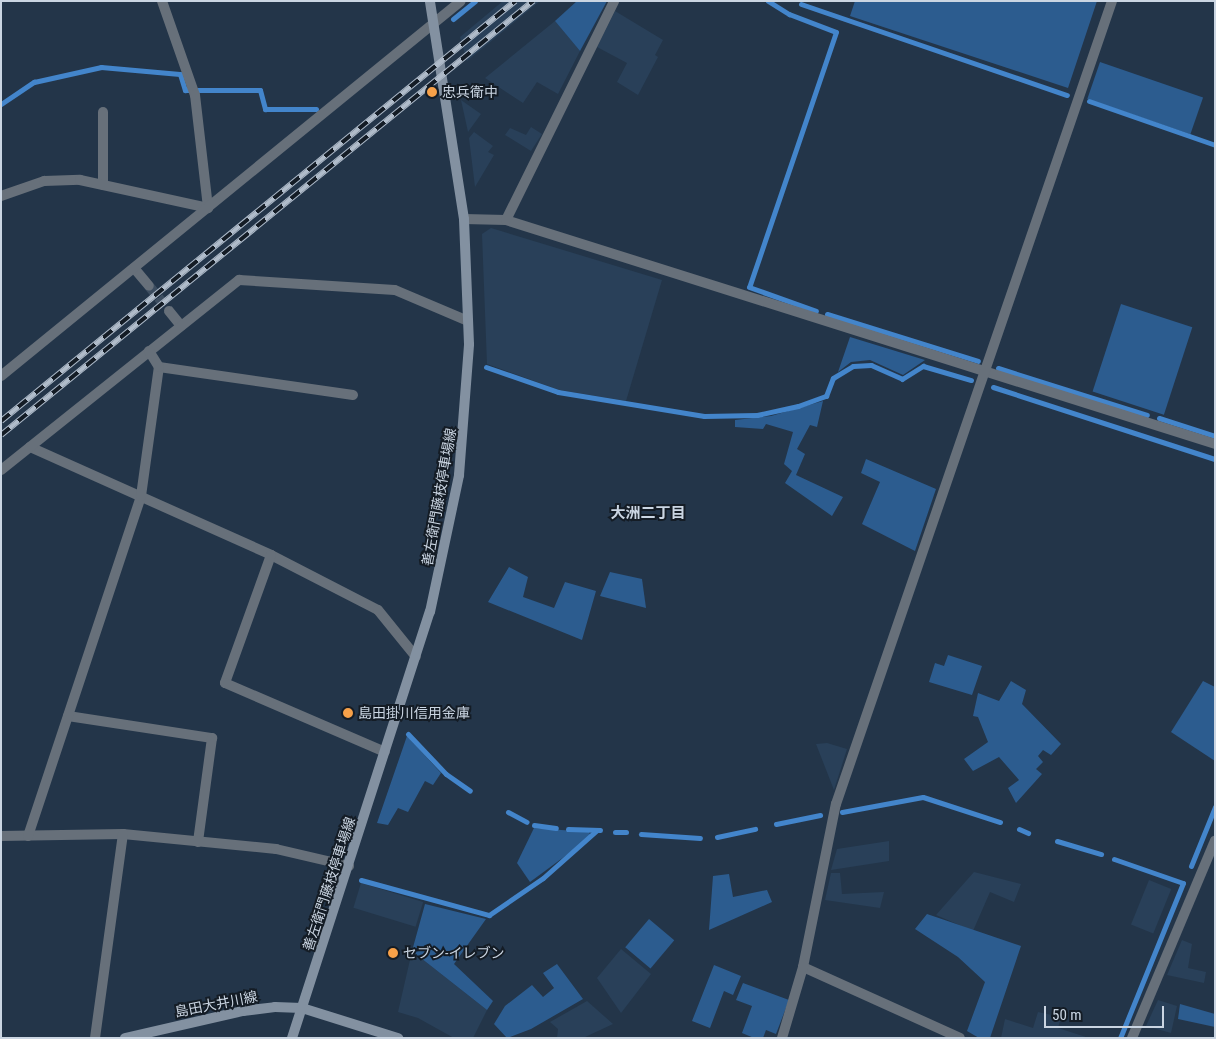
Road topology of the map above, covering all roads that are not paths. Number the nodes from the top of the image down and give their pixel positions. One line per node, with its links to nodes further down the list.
1 (162, 1): 10 (street)
2 (430, 1): 6 (main road, 善左衛門藤枝停車場線)
3 (461, 1): 6 (street)
4 (614, 1): 12 (street)
5 (1112, 1): 20 (street)
6 (433, 23): 10 (street); 11 (main road, 善左衛門藤枝停車場線)
7 (102, 112): 8 (street)
8 (103, 185): 9 (street); 10 (street)
9 (1, 196)
10 (208, 208): 13 (street)
11 (464, 219): 12 (street); 16 (main road, 善左衛門藤枝停車場線)
12 (506, 220): 20 (street)
13 (134, 268): 14 (street); 21 (street)
14 (149, 286)
15 (169, 311): 17 (street)
16 (468, 321): 17 (street); 28 (main road, 善左衛門藤枝停車場線)
17 (181, 326): 18 (street)
18 (149, 351): 19 (street); 24 (street)
19 (159, 367): 22 (street); 26 (street)
20 (986, 371): 23 (street); 37 (street)
21 (1, 376)
22 (353, 395)
23 (1215, 444)
24 (30, 447): 25 (street); 26 (street)
25 (1, 470)
26 (141, 496): 27 (street); 29 (street)
27 (271, 555): 28 (street); 30 (street)
28 (416, 657): 30 (main road, 善左衛門藤枝停車場線)
29 (68, 716): 33 (street); 35 (street)
30 (385, 752): 36 (main road, 善左衛門藤枝停車場線)
31 (123, 834): 33 (street); 35 (street); 39 (street)
32 (1, 836): 33 (street)
33 (28, 836)
34 (1215, 841): 45 (street)
35 (198, 842): 36 (street)
36 (349, 866): 38 (main road, 善左衛門藤枝停車場線)
37 (803, 967): 43 (street); 44 (street)
38 (302, 1008): 40 (main road, 島田大井川線); 41 (main road, 善左衛門藤枝停車場線); 42 (main road, 島田大井川線)
39 (95, 1038)
40 (125, 1038)
41 (292, 1038)
42 (398, 1038)
43 (782, 1038)
44 (960, 1038)
45 (1132, 1038)

